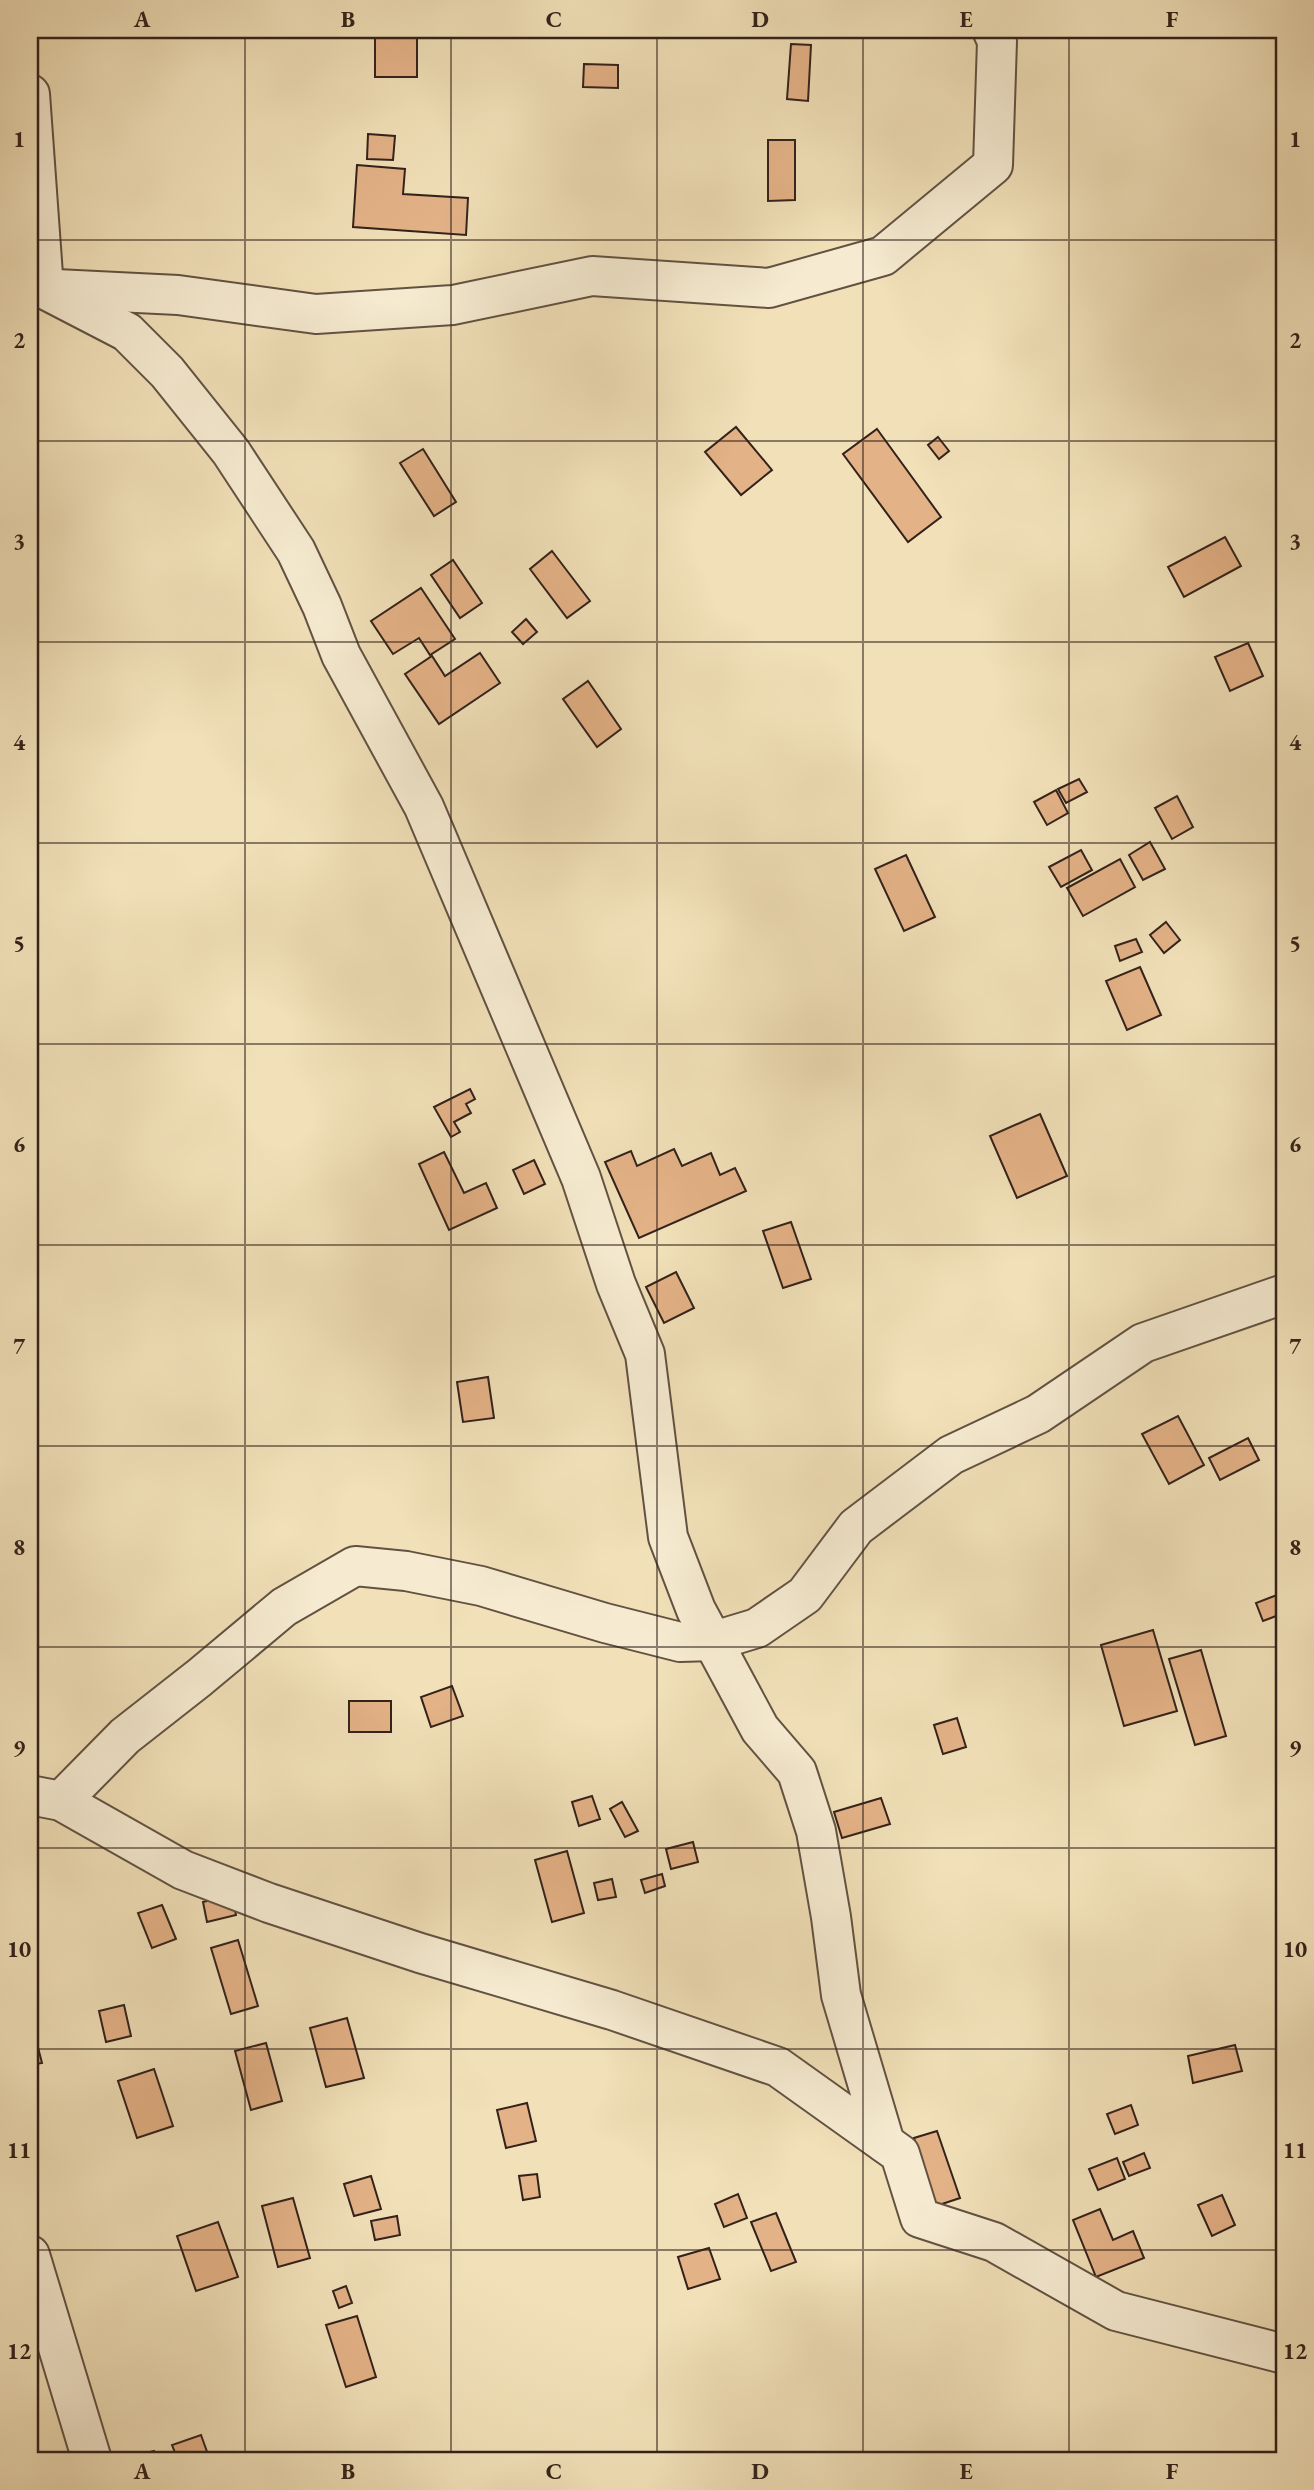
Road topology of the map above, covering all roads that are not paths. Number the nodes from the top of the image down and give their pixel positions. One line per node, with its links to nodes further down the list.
1 (992, 30): 3 (street)
2 (30, 94): 3 (street)
3 (37, 290): 5 (street)
4 (1284, 1294): 5 (street)
5 (714, 1641): 6 (street); 7 (street)
6 (45, 1798): 7 (street)
7 (885, 2143): 9 (street)
8 (30, 2255): 10 (street)
9 (1284, 2354)
10 (92, 2460)

